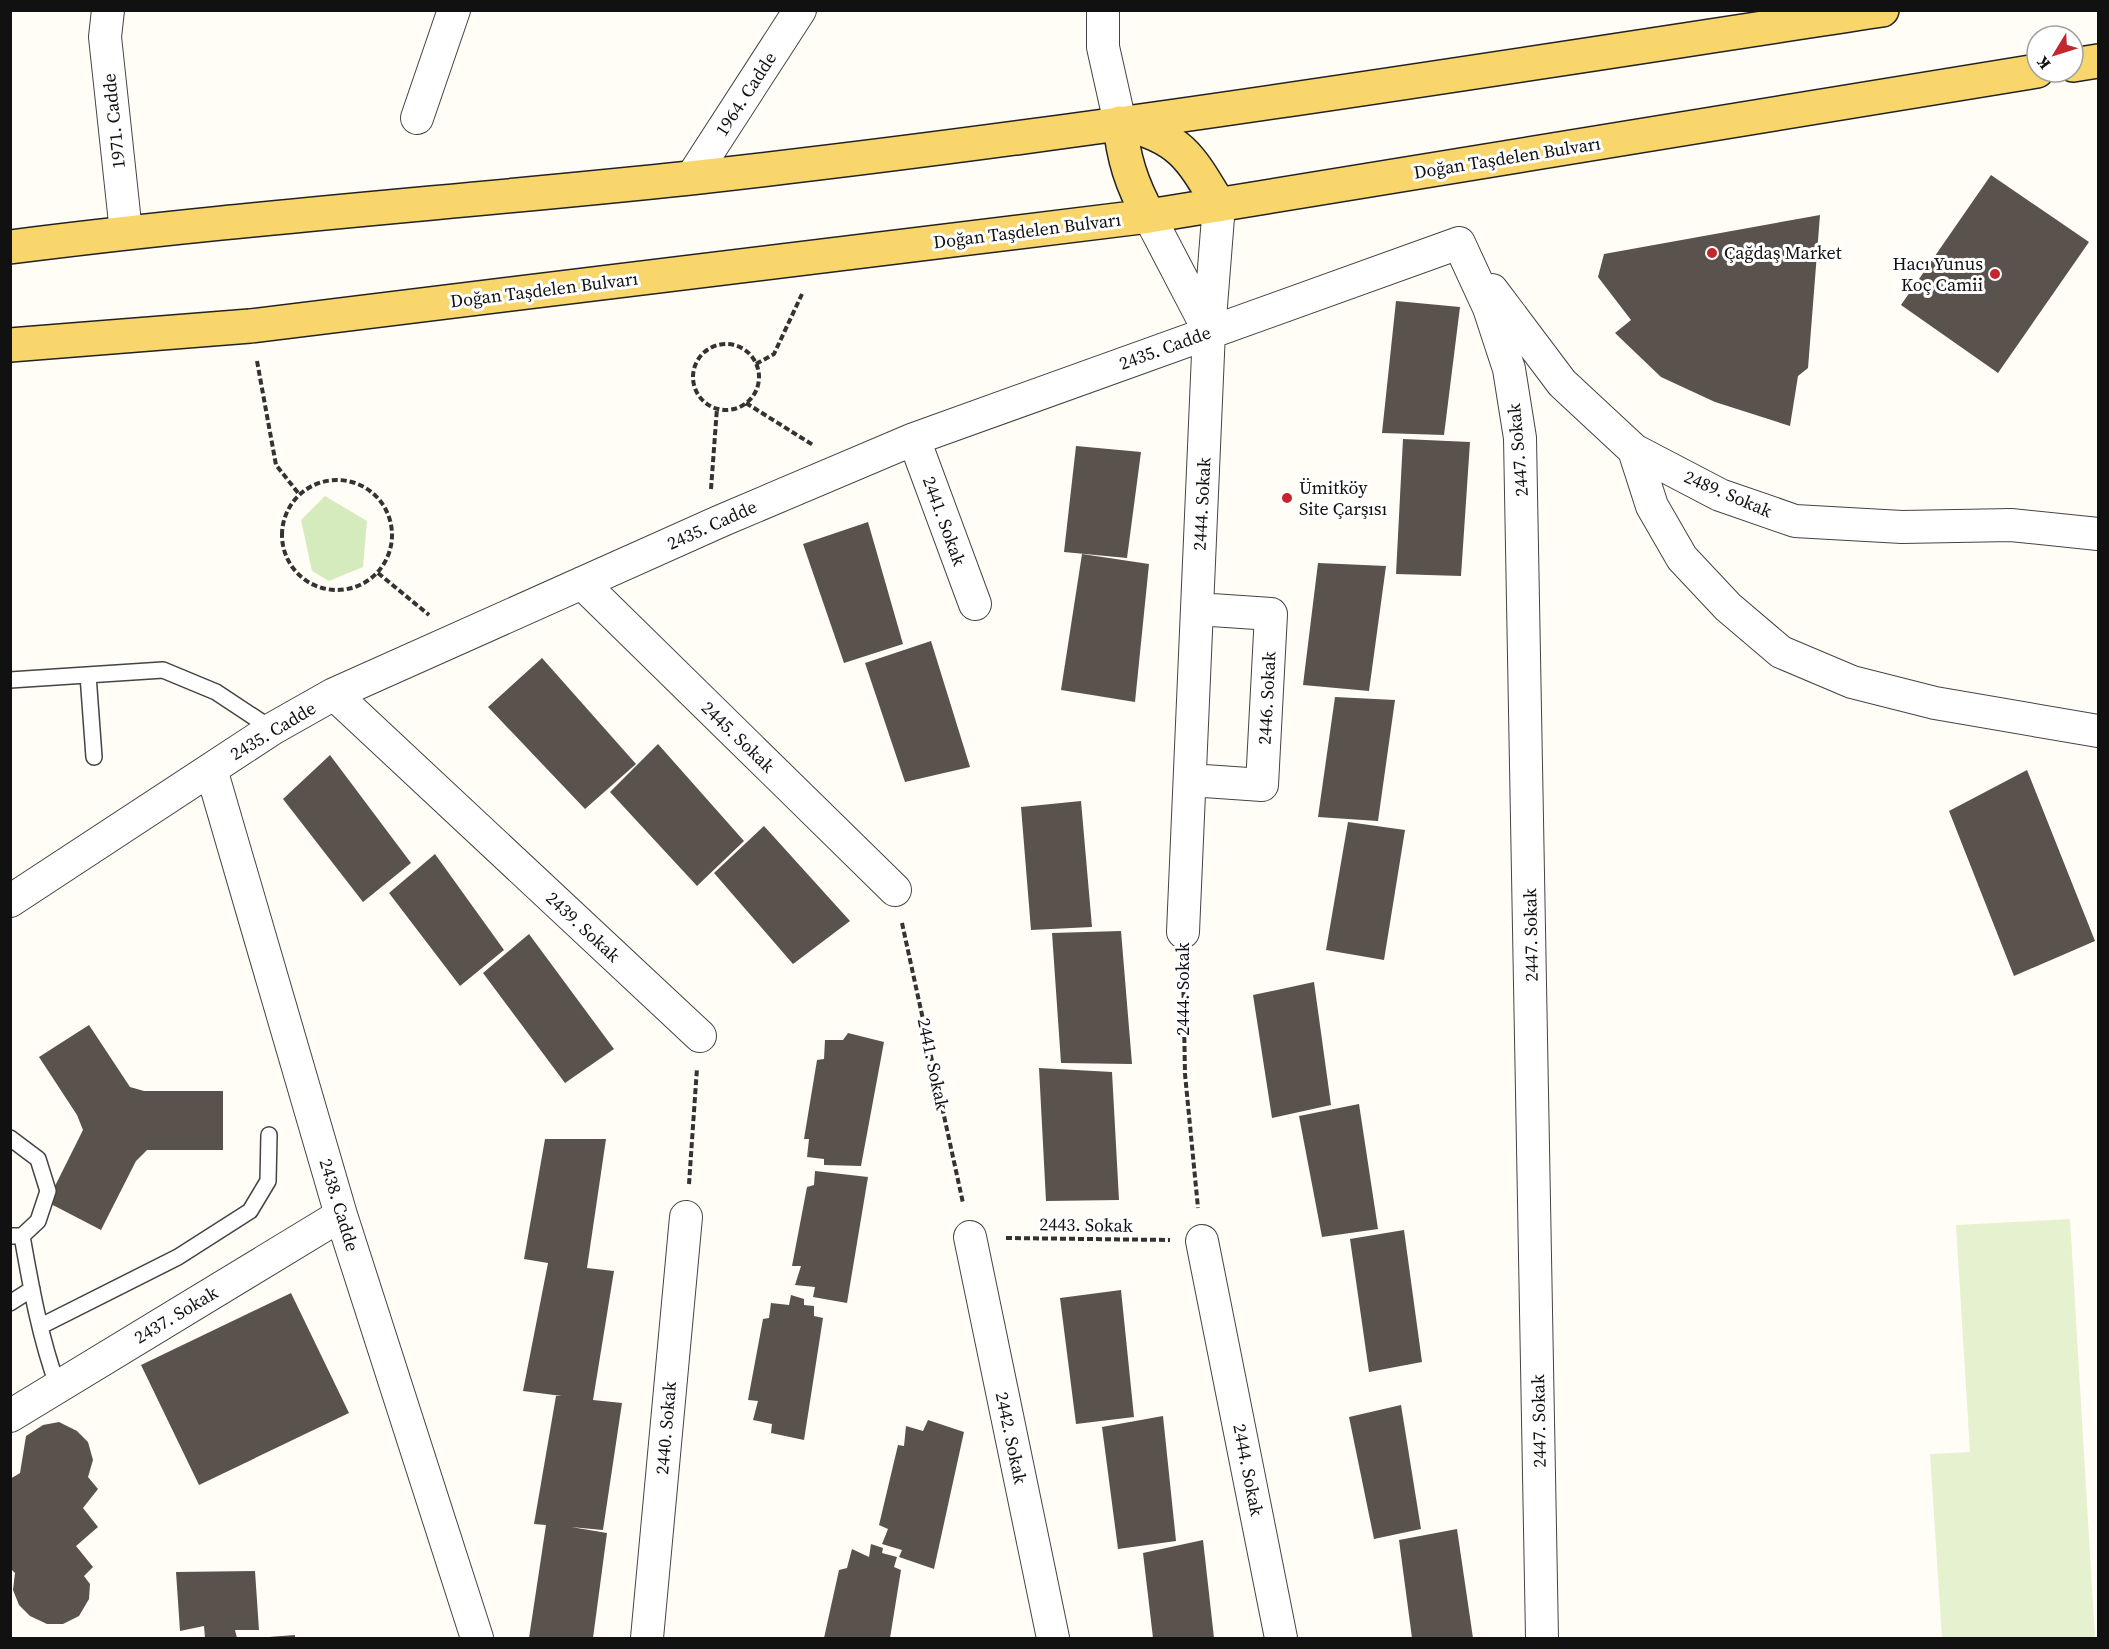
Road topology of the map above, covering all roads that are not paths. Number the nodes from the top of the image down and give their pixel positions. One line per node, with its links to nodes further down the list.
1 (108, 10): 12 (street, 1971. Cadde)
2 (454, 10): 7 (street)
3 (800, 10): 9 (street, 1964. Cadde)
4 (1103, 10): 8 (street)
5 (1882, 10): 8 (main road)
6 (2025, 73): 10 (main road, Doğan Taşdelen Bulvarı)
7 (417, 118)
8 (1120, 123): 9 (main road); 10 (main road); 11 (main road)
9 (692, 177): 12 (main road)
10 (1219, 205): 11 (main road, Doğan Taşdelen Bulvarı); 15 (street, 2444. Sokak)
11 (1149, 216): 15 (street, 2444. Sokak); 16 (main road, Doğan Taşdelen Bulvarı)
12 (126, 232): 14 (main road)
13 (1459, 243): 15 (street, 2435. Cadde); 18 (street, 2489. Sokak); 51 (street, 2447. Sokak)
14 (10, 247)
15 (1209, 332): 17 (street, 2435. Cadde); 22 (street, 2444. Sokak)
16 (10, 345)
17 (914, 439): 20 (street, 2435. Cadde); 21 (street, 2441. Sokak)
18 (1634, 450): 19 (street, 2489. Sokak); 27 (street)
19 (2098, 534)
20 (582, 583): 25 (street, 2435. Cadde); 31 (street, 2445. Sokak)
21 (975, 604)
22 (1197, 609): 30 (street, 2444. Sokak); 30 (street, 2446. Sokak)
23 (87, 675): 24 (lane); 26 (lane); 28 (lane)
24 (10, 681)
25 (334, 694): 26 (street, 2435. Cadde); 34 (street, 2439. Sokak)
26 (272, 729): 29 (street, 2435. Cadde)
27 (2098, 731)
28 (94, 757)
29 (211, 769): 32 (street, 2435. Cadde); 37 (street, 2438. Cadde)
30 (1190, 780): 33 (street, 2444. Sokak)
31 (895, 890)
32 (10, 901)
33 (1183, 932)
34 (700, 1036)
35 (269, 1135): 44 (lane)
36 (10, 1138): 39 (lane)
37 (341, 1215): 45 (street, 2437. Sokak); 47 (street, 2438. Cadde)
38 (686, 1217): 48 (street, 2440. Sokak)
39 (16, 1236): 42 (lane)
40 (970, 1237): 49 (street, 2442. Sokak)
41 (1202, 1241): 50 (street, 2444. Sokak)
42 (32, 1289): 43 (lane); 44 (lane)
43 (10, 1303)
44 (41, 1326): 45 (lane)
45 (58, 1387): 46 (street, 2437. Sokak)
46 (10, 1416)
47 (477, 1638)
48 (647, 1638)
49 (1053, 1638)
50 (1281, 1638)
51 (1542, 1638)

